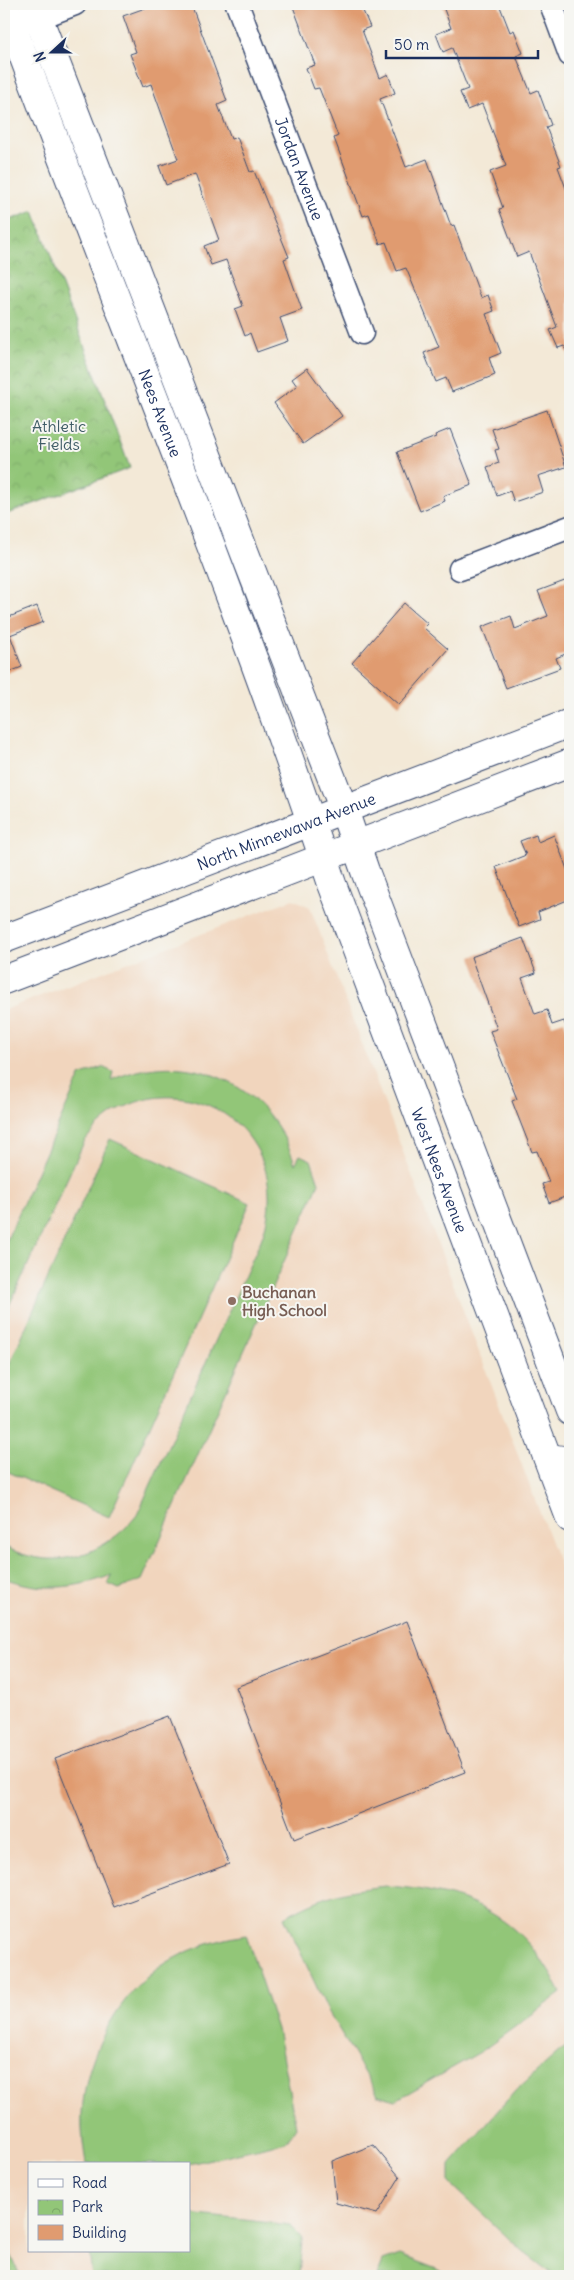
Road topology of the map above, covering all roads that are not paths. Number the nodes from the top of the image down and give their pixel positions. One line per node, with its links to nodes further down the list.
1 (75, 4): 4 (street)
2 (237, 4): 7 (street, Jordan Avenue)
3 (551, 4): 6 (street)
4 (36, 11): 5 (street); 12 (main road, Nees Avenue)
5 (8, 16): 13 (main road, Nees Avenue)
6 (570, 55)
7 (362, 332)
8 (570, 527): 9 (street)
9 (460, 569)
10 (570, 723): 12 (main road, North Minnewawa Avenue)
11 (570, 764): 14 (main road)
12 (344, 810): 13 (main road, North Minnewawa Avenue); 14 (main road)
13 (312, 822): 15 (main road, West Nees Avenue); 16 (main road, North Minnewawa Avenue)
14 (357, 846): 15 (main road); 18 (main road)
15 (323, 858): 17 (main road); 19 (main road, West Nees Avenue)
16 (4, 939)
17 (4, 980)
18 (570, 1411)
19 (559, 1462): 20 (main road, West Nees Avenue)
20 (570, 1518)

